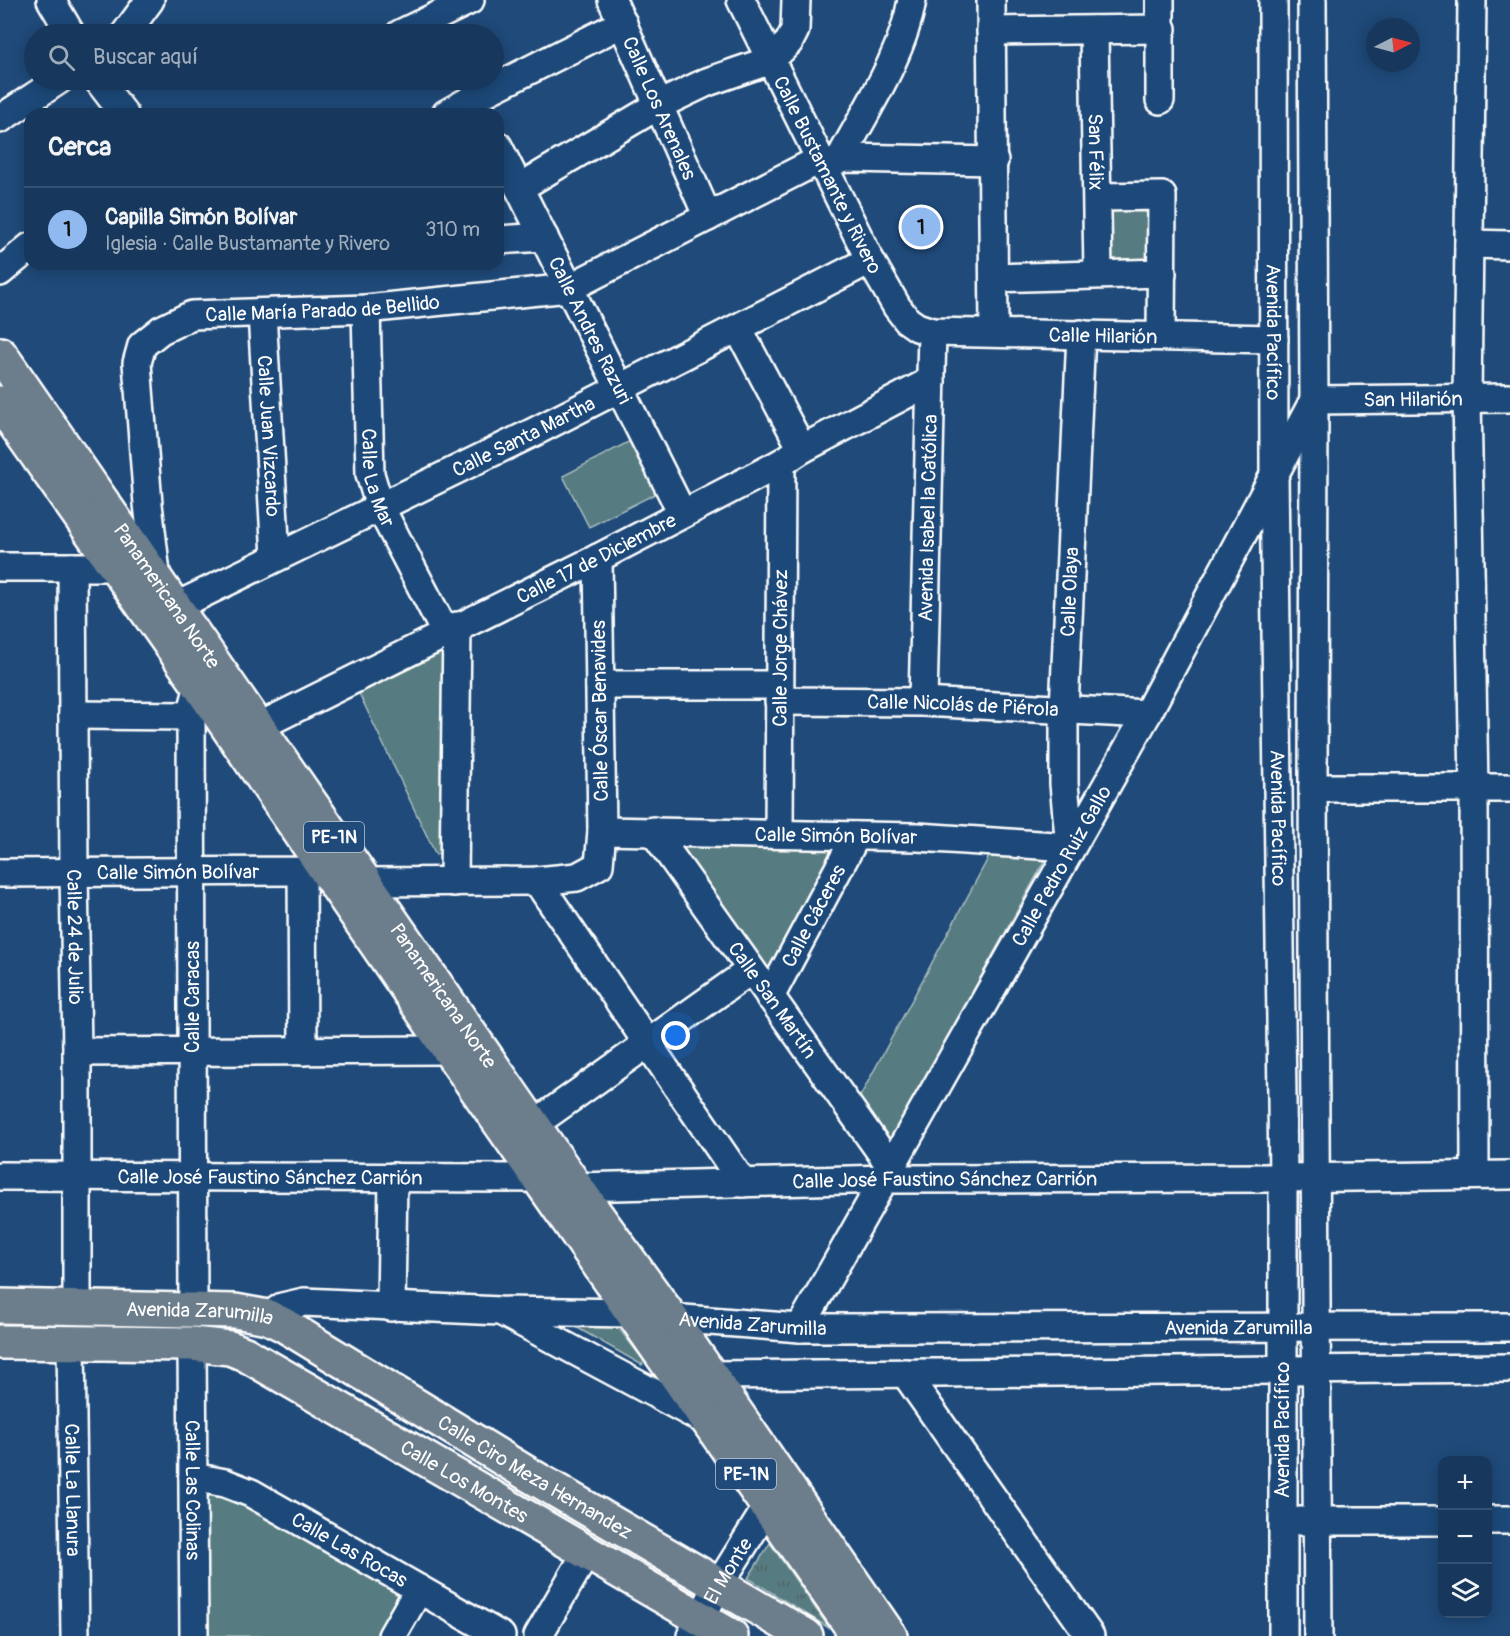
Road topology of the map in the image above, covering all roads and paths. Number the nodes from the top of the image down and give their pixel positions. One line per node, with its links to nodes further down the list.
1 (150, 0): 12 (street)
2 (470, 0): 13 (street)
3 (741, 0): 17 (street, Calle Bustamante y Rivero)
4 (796, 0): 17 (street)
5 (912, 0): 29 (street)
6 (991, 0): 16 (street)
7 (1160, 0): 14 (street)
8 (1273, 0): 51 (street, Avenida Pacífico)
9 (1312, 0): 57 (street, Avenida Pacífico)
10 (1472, 0): 35 (street)
11 (618, 12): 18 (street); 23 (street, Calle Los Arenales)
12 (132, 24)
13 (421, 24)
14 (1161, 29): 15 (street); 22 (street)
15 (1094, 30): 16 (street); 31 (street, San Félix)
16 (991, 31): 28 (street)
17 (771, 60): 23 (street); 29 (street, Calle Bustamante y Rivero)
18 (504, 89)
19 (44, 90): 26 (street)
20 (106, 90): 25 (street)
21 (502, 90): 24 (street)
22 (1160, 100)
23 (659, 105): 30 (street); 32 (street, Calle Los Arenales)
24 (478, 106)
25 (119, 108)
26 (0, 119)
27 (504, 158): 30 (street, Calle Andres Razuri)
28 (994, 161): 29 (street); 42 (street)
29 (829, 162): 32 (street); 38 (street, Calle Bustamante y Rivero)
30 (519, 188): 33 (street, Calle Andres Razuri)
31 (1098, 197): 40 (street); 41 (street, San Félix)
32 (708, 217): 43 (street)
33 (544, 237): 34 (street); 43 (street, Calle Andres Razuri)
34 (504, 240)
35 (1469, 244): 36 (street); 55 (street)
36 (1510, 244)
37 (24, 252): 39 (street)
38 (870, 260): 46 (street, Calle Santa Martha); 47 (street, Calle Bustamante y Rivero)
39 (0, 272)
40 (1162, 273): 41 (street); 50 (street)
41 (1098, 274): 42 (street)
42 (994, 278): 48 (street)
43 (569, 288): 44 (street, Calle María Parado de Bellido); 54 (street, Calle Andres Razuri)
44 (366, 309): 45 (street, Calle María Parado de Bellido); 61 (street, Calle La Mar)
45 (262, 313): 63 (street, Calle Juan Vizcardo); 68 (street, Calle María Parado de Bellido)
46 (738, 328): 54 (street, Calle Santa Martha); 59 (street)
47 (932, 332): 48 (street, Calle Hilarión); 53 (street, Avenida Isabel la Católica)
48 (994, 332): 49 (street, Calle Hilarión)
49 (1081, 334): 50 (street, Calle Hilarión); 74 (street, Calle Olaya)
50 (1161, 336): 51 (street, Calle Hilarión)
51 (1274, 339): 60 (street, Avenida Pacífico)
52 (0, 354): 68 (main road, Panamericana Norte / PE-1N)
53 (931, 381): 59 (street, Calle 17 de Diciembre); 73 (street, Avenida Isabel la Católica)
54 (620, 389): 61 (street, Calle Santa Martha); 62 (street, Calle Andres Razuri)
55 (1467, 398): 56 (street, San Hilarión); 57 (street, San Hilarión); 80 (street)
56 (1510, 398)
57 (1314, 400): 60 (street, Calle Pedro Ruiz Gallo); 79 (street, Avenida Pacífico)
58 (0, 403): 67 (main road, Panamericana Norte / PE-1N)
59 (791, 456): 62 (street, Calle 17 de Diciembre); 72 (street, Calle Jorge Chávez)
60 (1274, 474): 75 (street, Calle Pedro Ruiz Gallo); 111 (street, Avenida Pacífico)
61 (380, 507): 63 (street, Calle Santa Martha); 69 (street, Calle La Mar)
62 (682, 513): 64 (street, Calle 17 de Diciembre)
63 (276, 557): 68 (street, Calle Santa Martha)
64 (598, 558): 69 (street, Calle 17 de Diciembre); 70 (street, Calle Óscar Benavides)
65 (0, 567): 66 (street)
66 (72, 567): 67 (street); 76 (street, Calle 24 de Julio)
67 (115, 567): 71 (main road, Panamericana Norte / PE-1N)
68 (166, 595): 78 (main road, Panamericana Norte / PE-1N)
69 (451, 629): 78 (street, Calle 17 de Diciembre); 93 (street, Calle La Mar)
70 (600, 684): 72 (street, Calle Nicolás de Piérola); 82 (street, Calle Óscar Benavides)
71 (199, 685): 77 (street, Calle Caracas); 87 (main road, Panamericana Norte / PE-1N)
72 (779, 693): 73 (street, Calle Nicolás de Piérola); 84 (street, Calle Jorge Chávez)
73 (923, 702): 74 (street, Calle Nicolás de Piérola)
74 (1064, 709): 75 (street, Calle Nicolás de Piérola); 86 (street, Calle Olaya)
75 (1147, 714): 86 (street, Calle Pedro Ruiz Gallo)
76 (73, 715): 77 (street); 88 (street, Calle 24 de Julio)
77 (191, 716): 89 (street, Calle Caracas)
78 (258, 727): 92 (main road, Panamericana Norte / PE-1N)
79 (1313, 788): 80 (street); 110 (street, Avenida Pacífico)
80 (1474, 788): 81 (street); 103 (street)
81 (1510, 788)
82 (602, 831): 83 (street, Calle Simón Bolívar); 91 (street, Calle Óscar Benavides)
83 (653, 831): 84 (street, Calle Simón Bolívar); 94 (street, Calle San Martín)
84 (779, 834): 85 (street, Calle Simón Bolívar)
85 (856, 836): 86 (street, Calle Simón Bolívar); 95 (street, Calle Cáceres)
86 (1070, 847): 102 (street, Calle Pedro Ruiz Gallo)
87 (310, 865): 89 (street, Calle Simón Bolívar); 97 (main road, Panamericana Norte / PE-1N); 99 (street)
88 (74, 872): 89 (street, Calle Simón Bolívar); 90 (street, Calle Simón Bolívar); 100 (street, Calle 24 de Julio)
89 (192, 872): 98 (street, Calle Caracas)
90 (0, 873)
91 (537, 881): 93 (street); 96 (street)
92 (365, 882): 93 (street); 101 (main road, Panamericana Norte / PE-1N)
93 (453, 882)
94 (752, 970): 95 (street, Calle San Martín); 96 (street)
95 (770, 997): 102 (street, Calle San Martín)
96 (648, 1044): 101 (street); 112 (street)
97 (449, 1050): 99 (street); 109 (main road, Panamericana Norte / PE-1N)
98 (192, 1051): 99 (street); 100 (street); 107 (street, Calle Caracas)
99 (303, 1051)
100 (78, 1052): 106 (street, Calle 24 de Julio)
101 (533, 1125): 113 (main road, Panamericana Norte / PE-1N)
102 (889, 1174): 111 (street, Calle José Faustino Sánchez Carrión); 112 (street, Calle José Faustino Sánchez Carrión); 123 (street, Calle Pedro Ruiz Gallo)
103 (1475, 1175): 104 (street, Calle José Faustino Sánchez Carrión); 110 (street, Calle José Faustino Sánchez Carrión)
104 (1510, 1175)
105 (0, 1176): 106 (street, Calle José Faustino Sánchez Carrión)
106 (76, 1176): 107 (street, Calle José Faustino Sánchez Carrión); 115 (street, Calle 24 de Julio)
107 (193, 1177): 108 (street, Calle José Faustino Sánchez Carrión); 117 (street, Calle Caracas)
108 (393, 1177): 109 (street, Calle José Faustino Sánchez Carrión); 116 (street)
109 (539, 1178): 119 (main road, Panamericana Norte / PE-1N)
110 (1314, 1178): 111 (street, Calle José Faustino Sánchez Carrión); 124 (street, Avenida Pacífico)
111 (1283, 1179): 125 (street, Avenida Pacífico)
112 (743, 1183): 113 (street, Calle José Faustino Sánchez Carrión)
113 (576, 1187): 121 (main road, Panamericana Norte / PE-1N)
114 (0, 1306): 115 (main road, Avenida Zarumilla)
115 (76, 1307): 117 (main road, Avenida Zarumilla)
116 (392, 1307): 118 (street, Avenida Zarumilla); 120 (street, Avenida Zarumilla)
117 (194, 1310): 120 (main road, Avenida Zarumilla)
118 (500, 1311): 119 (street, Avenida Zarumilla); 134 (street)
119 (633, 1313): 121 (street, Avenida Zarumilla); 134 (main road, Panamericana Norte / PE-1N)
120 (268, 1317): 143 (main road, Calle Ciro Meza Hernandez)
121 (671, 1318): 123 (street, Avenida Zarumilla); 133 (main road, Panamericana Norte / PE-1N)
122 (1510, 1327): 124 (street, Avenida Zarumilla)
123 (800, 1328): 125 (street, Avenida Zarumilla)
124 (1315, 1328): 125 (street, Avenida Zarumilla); 131 (street, Avenida Pacífico)
125 (1282, 1329): 130 (street, Avenida Pacífico)
126 (0, 1342): 127 (main road, Avenida Zarumilla)
127 (71, 1343): 128 (main road, Avenida Zarumilla); 146 (street, Calle La Llanura)
128 (192, 1344): 135 (street, Calle Las Colinas); 142 (main road, Calle Los Montes)
129 (1510, 1368): 131 (street)
130 (1282, 1370): 131 (street); 132 (street); 138 (street, Avenida Pacífico)
131 (1316, 1370): 139 (street, Avenida Pacífico)
132 (905, 1373): 133 (street); 155 (street)
133 (709, 1375): 154 (main road, Panamericana Norte / PE-1N)
134 (710, 1423): 136 (main road, Panamericana Norte / PE-1N)
135 (193, 1477): 144 (street, Calle Las Rocas); 147 (street, Calle Las Colinas)
136 (768, 1506): 143 (street, El Monte); 153 (main road, Panamericana Norte / PE-1N)
137 (1510, 1520): 141 (street)
138 (1283, 1521): 139 (street); 156 (street, Avenida Pacífico)
139 (1317, 1521): 140 (street); 157 (street, Avenida Pacífico)
140 (1438, 1521)
141 (1492, 1521)
142 (587, 1552): 145 (main road, Calle Los Montes); 150 (street)
143 (718, 1586): 145 (street, El Monte); 152 (main road, Calle Ciro Meza Hernandez)
144 (419, 1589): 148 (street); 149 (street, Calle Las Rocas)
145 (696, 1627): 151 (main road, Calle Los Montes)
146 (75, 1636)
147 (195, 1636)
148 (393, 1636)
149 (501, 1636)
150 (538, 1636)
151 (730, 1636)
152 (806, 1636)
153 (858, 1636)
154 (890, 1636)
155 (1090, 1636)
156 (1283, 1636)
157 (1318, 1636)

